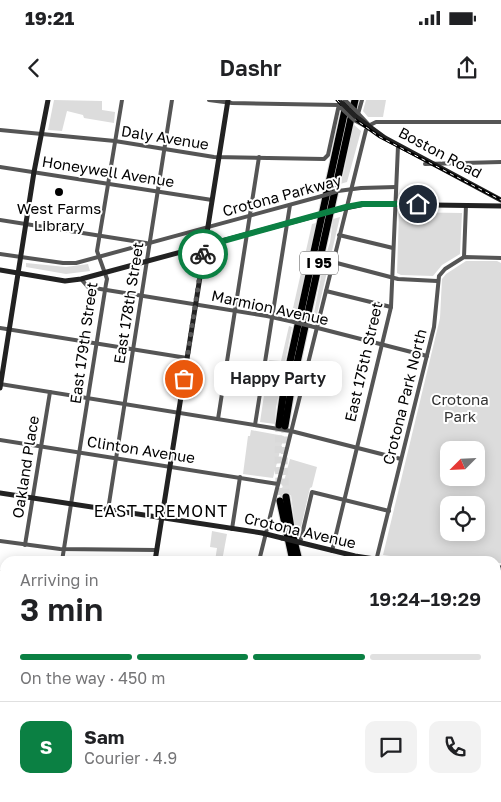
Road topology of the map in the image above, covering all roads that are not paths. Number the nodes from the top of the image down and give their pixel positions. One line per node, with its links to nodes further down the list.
1 (48, 100): 13 (main road)
2 (122, 100): 14 (street, East 179th Street)
3 (172, 100): 16 (street, East 178th Street)
4 (209, 100): 7 (street)
5 (354, 100): 81 (highway, I 95)
6 (362, 100): 9 (street)
7 (227, 102): 8 (street); 17 (main road)
8 (342, 103): 9 (main road, Boston Road, bridge); 18 (street, Daly Avenue); 81 (highway, I 95)
9 (356, 115): 11 (main road, Boston Road)
10 (501, 122): 11 (street)
11 (369, 126): 15 (main road, Boston Road); 25 (street)
12 (0, 130): 13 (street, Daly Avenue)
13 (41, 134): 14 (street, Daly Avenue); 22 (main road)
14 (115, 141): 16 (street, Daly Avenue); 23 (street, East 179th Street)
15 (398, 146): 20 (main road, Boston Road); 24 (street, East 175th Street)
16 (164, 149): 17 (street, Daly Avenue); 26 (street, East 178th Street)
17 (219, 157): 18 (street, Daly Avenue); 27 (main road)
18 (259, 157): 35 (street)
19 (501, 162): 20 (street)
20 (428, 163): 28 (main road, Boston Road)
21 (0, 167): 22 (street, Honeywell Avenue)
22 (34, 172): 23 (street, Honeywell Avenue); 38 (main road)
23 (107, 184): 26 (street, Honeywell Avenue); 42 (street, East 179th Street)
24 (396, 187): 25 (street, Crotona Parkway); 29 (street, East 175th Street)
25 (351, 189): 31 (street, Crotona Parkway, bridge); 34 (street)
26 (158, 192): 27 (street, Honeywell Avenue); 43 (street, East 178th Street)
27 (212, 200): 39 (main road)
28 (501, 201): 32 (main road)
29 (396, 204): 30 (main road); 34 (main road); 45 (street, East 175th Street)
30 (466, 204): 32 (main road); 48 (street)
31 (290, 205): 35 (street, Crotona Parkway); 37 (street)
32 (490, 205): 33 (main road)
33 (501, 206)
34 (346, 207): 37 (main road, bridge); 41 (street)
35 (250, 216): 39 (street, Crotona Parkway); 40 (street)
36 (0, 220): 38 (street)
37 (287, 223): 40 (main road); 65 (street)
38 (26, 224): 42 (street); 47 (main road)
39 (207, 228): 43 (street, Crotona Parkway); 44 (main road)
40 (248, 234): 44 (main road); 64 (street)
41 (340, 235): 45 (street); 52 (street)
42 (99, 236): 43 (street); 49 (street, East 179th Street)
43 (149, 244): 49 (street, Crotona Parkway); 51 (street, East 178th Street)
44 (205, 246): 51 (main road); 62 (main road)
45 (393, 248): 56 (street, East 175th Street)
46 (0, 254): 47 (street, Crotona Parkway)
47 (21, 257): 49 (street, Crotona Parkway); 54 (main road)
48 (464, 257): 50 (street); 58 (street)
49 (98, 258): 55 (street, East 179th Street)
50 (501, 258)
51 (147, 262): 55 (main road); 61 (street, East 178th Street)
52 (333, 262): 56 (street); 60 (street)
53 (0, 270): 54 (main road)
54 (18, 273): 57 (main road); 68 (main road)
55 (104, 274): 57 (main road); 59 (street, East 179th Street)
56 (392, 277): 58 (street); 63 (street, East 175th Street)
57 (80, 280): 59 (street, Marmion Avenue)
58 (437, 280): 72 (street, Crotona Park North)
59 (105, 290): 61 (street, Marmion Avenue); 69 (street, East 179th Street)
60 (326, 290): 63 (street); 67 (street)
61 (142, 296): 62 (street, Marmion Avenue); 71 (street, East 178th Street)
62 (195, 304): 64 (street, Marmion Avenue); 73 (main road)
63 (391, 307): 70 (street, East 175th Street)
64 (235, 310): 65 (street, Marmion Avenue); 79 (street)
65 (272, 317): 67 (street, Marmion Avenue, bridge); 80 (street)
66 (0, 328): 68 (street)
67 (316, 328): 70 (street, Marmion Avenue); 81 (street)
68 (9, 330): 69 (street); 74 (main road)
69 (97, 344): 71 (street); 76 (street, East 179th Street)
70 (382, 345): 72 (street, Marmion Avenue); 84 (street, East 175th Street)
71 (134, 350): 73 (street); 77 (street, East 178th Street)
72 (427, 356): 87 (street, Crotona Park North)
73 (187, 358): 78 (main road)
74 (0, 385): 75 (street)
75 (50, 392): 76 (street); 83 (street, Oakland Place)
76 (88, 398): 77 (street); 85 (street, East 179th Street)
77 (125, 404): 78 (street); 86 (street, East 178th Street)
78 (178, 413): 79 (street); 88 (main road)
79 (218, 420): 80 (street)
80 (255, 425): 81 (street)
81 (285, 427): 84 (street); 90 (street)
82 (0, 440): 83 (street, Clinton Avenue)
83 (41, 446): 85 (street, Clinton Avenue); 92 (street, Oakland Place)
84 (357, 448): 87 (street); 93 (street, East 175th Street)
85 (79, 452): 86 (street, Clinton Avenue); 94 (street, East 179th Street)
86 (116, 458): 88 (street, Clinton Avenue); 95 (street, East 178th Street)
87 (401, 459): 96 (street, Crotona Park North)
88 (170, 466): 89 (street, Clinton Avenue); 97 (main road)
89 (240, 477): 90 (street, Clinton Avenue); 98 (street)
90 (278, 484): 99 (street)
91 (0, 493): 92 (main road, Crotona Avenue)
92 (33, 499): 94 (main road, Crotona Avenue); 102 (street, Oakland Place)
93 (344, 500): 96 (street); 101 (street); 105 (street, East 175th Street)
94 (71, 504): 95 (main road, Crotona Avenue); 103 (street, East 179th Street)
95 (108, 510): 97 (main road, Crotona Avenue)
96 (389, 511): 112 (street, Crotona Park North)
97 (162, 518): 98 (main road, Crotona Avenue); 104 (main road)
98 (232, 529): 99 (main road, Crotona Avenue)
99 (265, 534): 101 (main road, Crotona Avenue, bridge); 108 (street)
100 (0, 542): 102 (street)
101 (299, 542): 105 (main road, Crotona Avenue)
102 (26, 545): 103 (street)
103 (64, 550): 104 (street); 106 (street, East 179th Street)
104 (156, 550): 107 (main road)
105 (332, 551): 111 (main road, Crotona Avenue)
106 (63, 556)
107 (156, 556)
108 (260, 556)
109 (292, 556): 110 (highway)
110 (298, 556)
111 (356, 556)
112 (377, 556)

